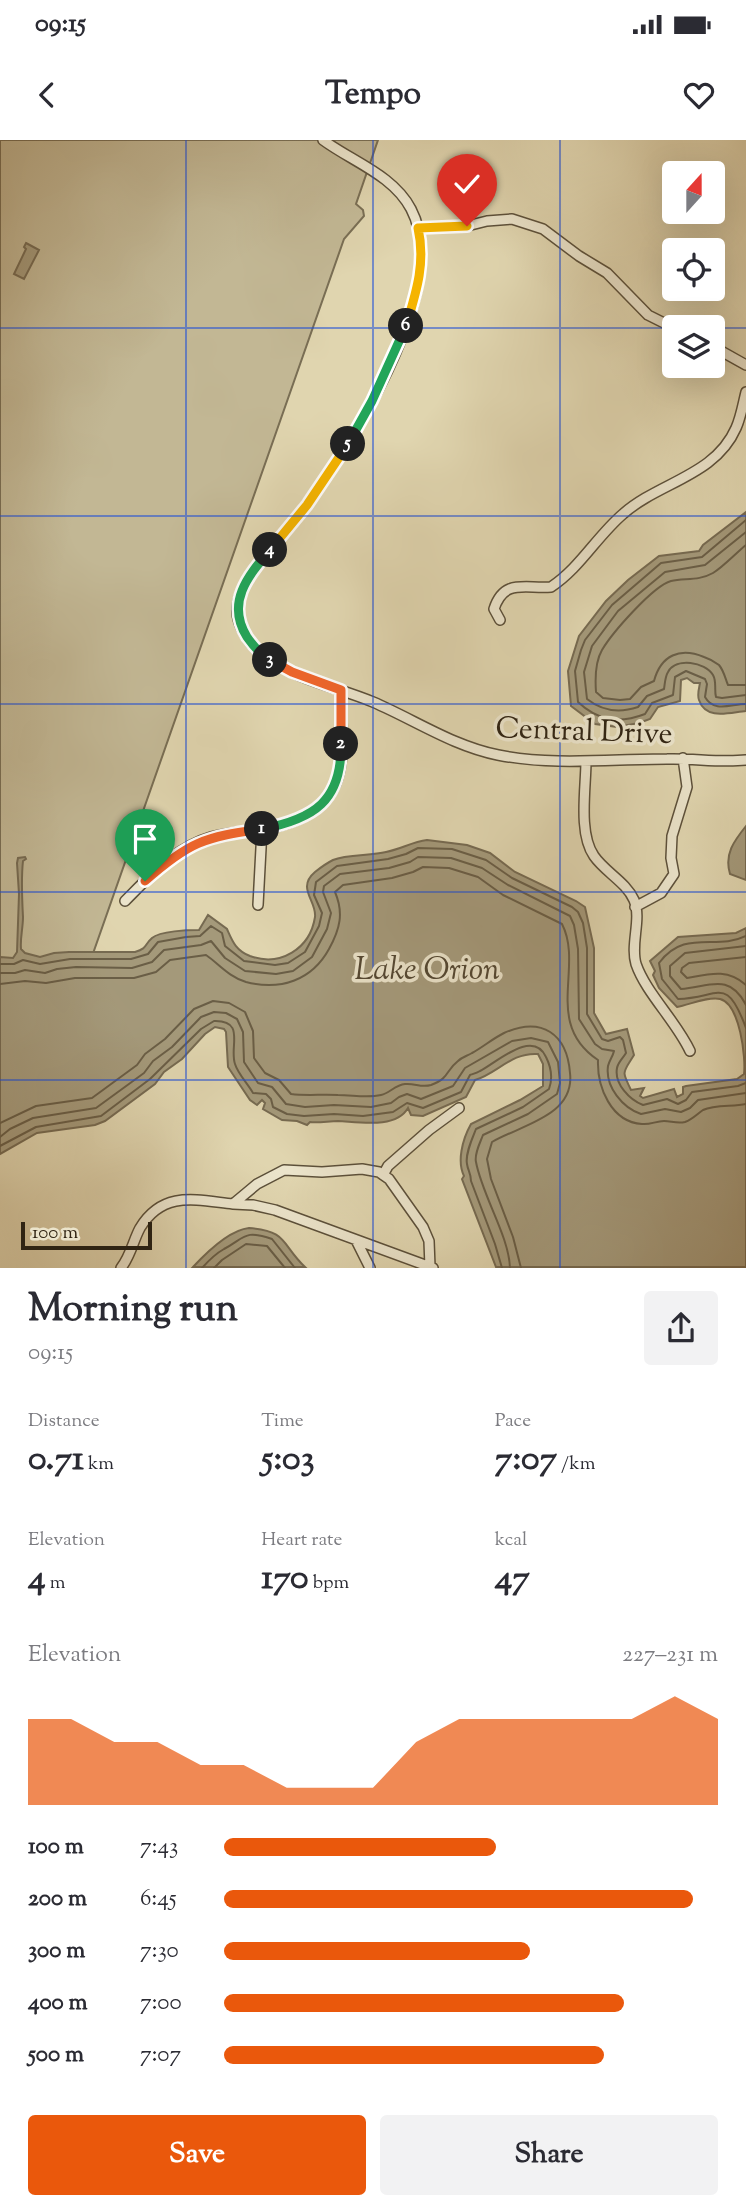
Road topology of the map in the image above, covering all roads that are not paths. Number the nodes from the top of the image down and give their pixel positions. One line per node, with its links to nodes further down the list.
1 (323, 140): 2 (street, Central Drive)
2 (418, 228): 3 (street); 8 (street, Central Drive)
3 (662, 322)
4 (725, 353): 5 (street)
5 (746, 365)
6 (746, 392): 7 (street)
7 (500, 620)
8 (341, 690): 11 (street, Central Drive); 12 (street)
9 (683, 758): 10 (street, Central Drive); 11 (street, Central Drive); 15 (street)
10 (746, 760)
11 (586, 761): 15 (street)
12 (262, 829): 13 (street); 14 (street)
13 (125, 901)
14 (258, 905)
15 (635, 907): 16 (street)
16 (691, 1051)
17 (459, 1108): 18 (street)
18 (383, 1175): 19 (street); 21 (street)
19 (233, 1204): 20 (street); 22 (street)
20 (356, 1240): 21 (street); 23 (street)
21 (431, 1267)
22 (121, 1268)
23 (370, 1268)

